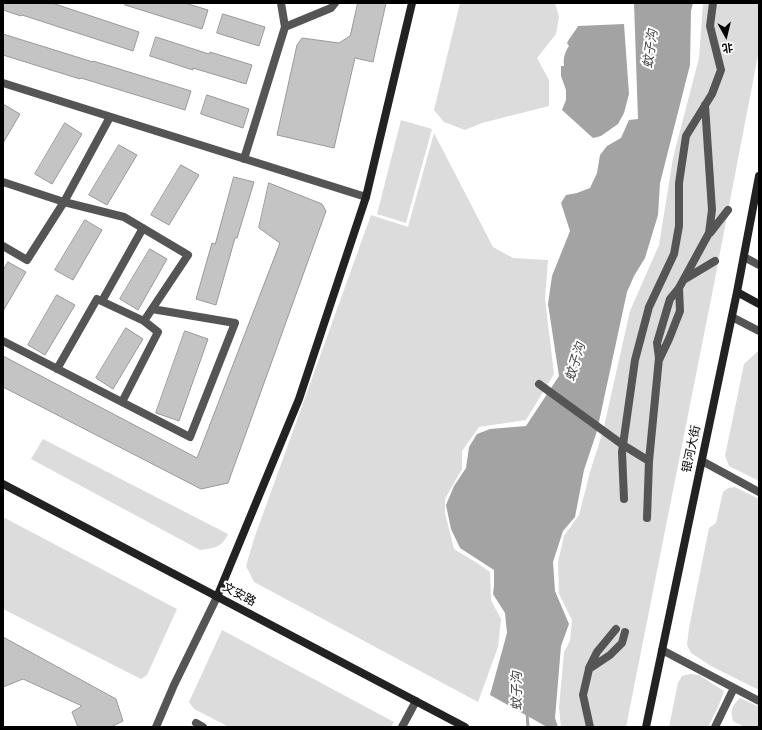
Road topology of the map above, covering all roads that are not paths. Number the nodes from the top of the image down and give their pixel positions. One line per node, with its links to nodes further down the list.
1 (281, 3): 5 (street)
2 (335, 3): 5 (street)
3 (412, 3): 12 (main road)
4 (713, 3): 7 (street)
5 (285, 26): 9 (street)
6 (3, 83): 8 (street)
7 (705, 105): 16 (street); 35 (street)
8 (110, 117): 9 (street); 13 (street)
9 (244, 159): 12 (street)
10 (759, 176): 18 (main road, 银河大街)
11 (3, 182): 13 (street)
12 (366, 197): 42 (main road)
13 (64, 202): 15 (street); 17 (street)
14 (728, 210): 16 (street)
15 (143, 228): 24 (street); 26 (street)
16 (709, 233): 21 (street)
17 (3, 246)
18 (744, 257): 20 (street); 23 (main road, 银河大街)
19 (715, 261): 21 (street)
20 (759, 265)
21 (684, 279): 22 (street)
22 (679, 288): 31 (street); 31 (street)
23 (737, 292): 25 (main road); 27 (main road, 银河大街)
24 (102, 301): 28 (street); 32 (street)
25 (759, 304)
26 (152, 309): 28 (street); 34 (street)
27 (732, 316): 29 (street); 37 (main road, 银河大街)
28 (144, 320): 34 (street)
29 (759, 331)
30 (3, 342): 32 (street)
31 (658, 360): 36 (street)
32 (57, 369): 34 (street)
33 (539, 384): 35 (street)
34 (122, 402)
35 (623, 445): 36 (street); 40 (street)
36 (650, 461): 41 (street)
37 (702, 461): 39 (street); 45 (main road, 银河大街)
38 (3, 484): 42 (main road, 文安路)
39 (759, 492)
40 (624, 499)
41 (647, 518)
42 (217, 597): 48 (main road, 文安路); 50 (street)
43 (616, 629): 46 (street)
44 (624, 632): 46 (street)
45 (662, 650): 47 (street); 54 (main road, 银河大街)
46 (589, 669): 53 (street)
47 (734, 688): 49 (street); 55 (street)
48 (416, 701): 51 (street); 52 (main road, 文安路)
49 (759, 701)
50 (156, 727)
51 (402, 727)
52 (464, 727)
53 (590, 727)
54 (646, 727)
55 (715, 727)

